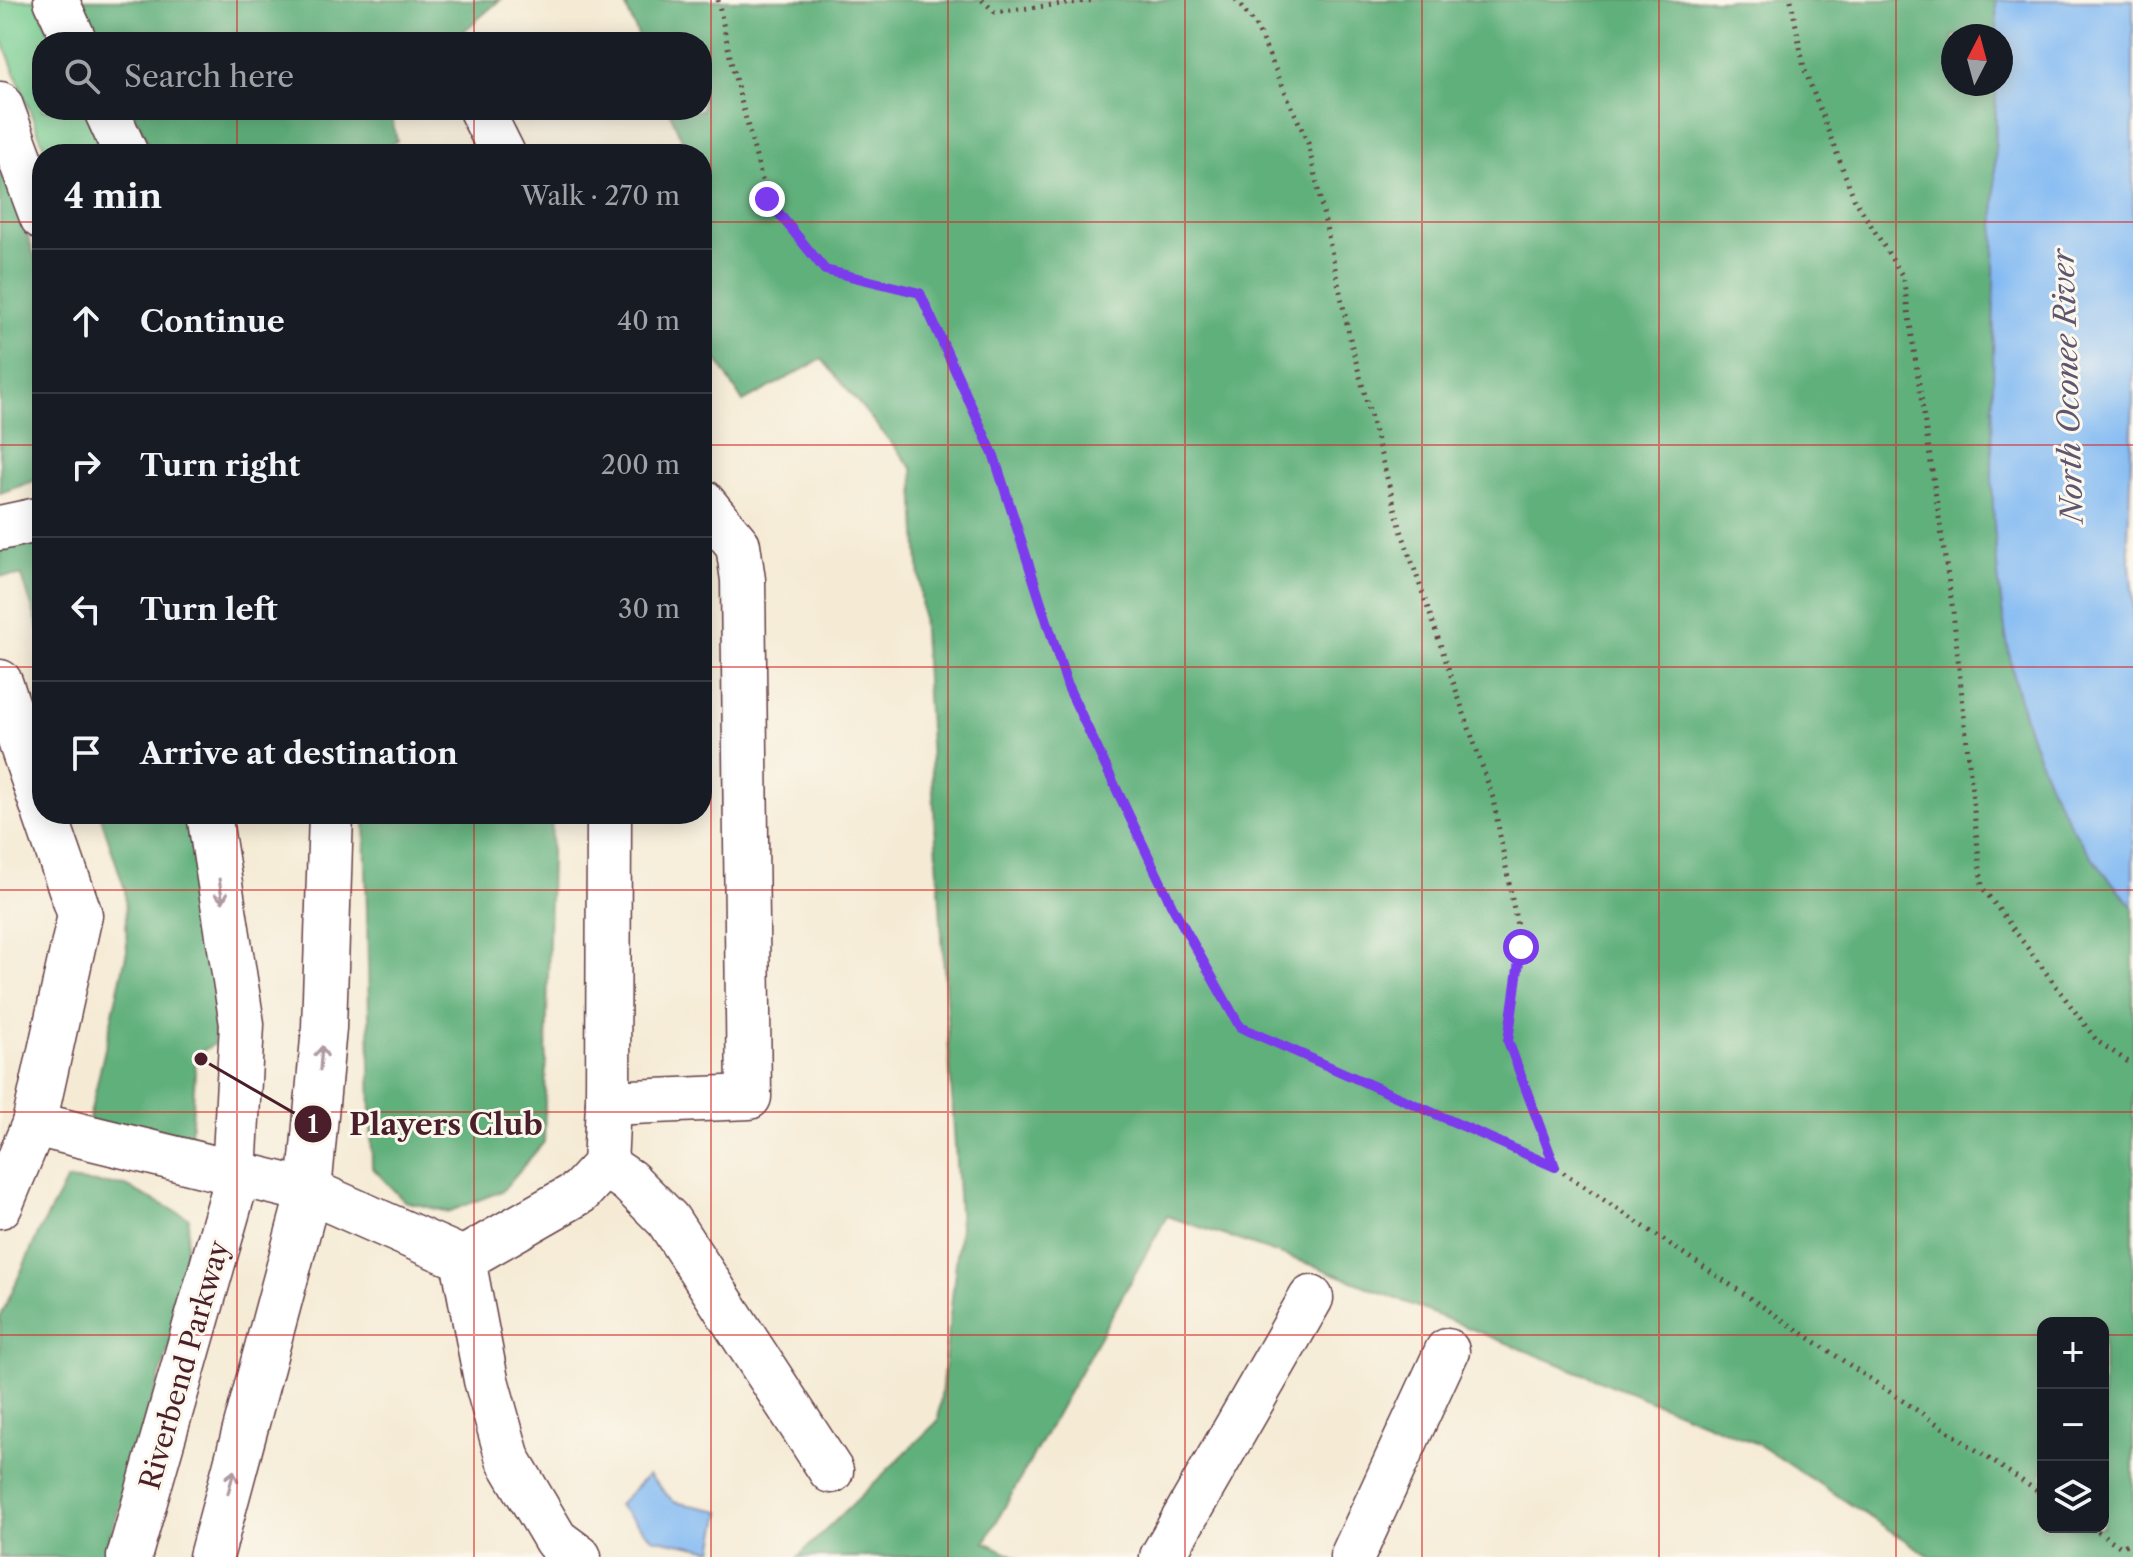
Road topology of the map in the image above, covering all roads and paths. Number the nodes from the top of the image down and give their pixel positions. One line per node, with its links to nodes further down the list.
1 (56, 0): 7 (street)
2 (718, 0): 27 (path)
3 (982, 0): 4 (path)
4 (1095, 0)
5 (1236, 0): 27 (path)
6 (1791, 0): 23 (path)
7 (70, 32)
8 (0, 104): 13 (street)
9 (111, 120): 11 (street)
10 (486, 120): 12 (street)
11 (121, 144)
12 (498, 144)
13 (32, 190)
14 (712, 513): 24 (street)
15 (32, 521): 16 (street)
16 (0, 528)
17 (0, 682): 18 (street)
18 (32, 776)
19 (48, 824): 25 (street)
20 (211, 824): 28 (street, Riverbend Parkway, one-way to 28)
21 (331, 824): 29 (street, one-way to 21)
22 (609, 824): 24 (street)
23 (2133, 1065)
24 (608, 1103): 26 (street)
25 (34, 1124): 28 (street); 30 (street)
26 (605, 1165): 31 (street); 34 (street)
27 (1555, 1167): 35 (path)
28 (234, 1172): 29 (street); 38 (street, Riverbend Parkway)
29 (309, 1191): 31 (street); 39 (street, one-way to 29)
30 (0, 1206)
31 (463, 1259): 40 (street)
32 (1311, 1298): 41 (street)
33 (1447, 1351): 42 (street)
34 (831, 1471)
35 (2037, 1491)
36 (2100, 1533): 37 (path)
37 (2133, 1541)
38 (129, 1557)
39 (211, 1557)
40 (579, 1557)
41 (1162, 1557)
42 (1352, 1557)

